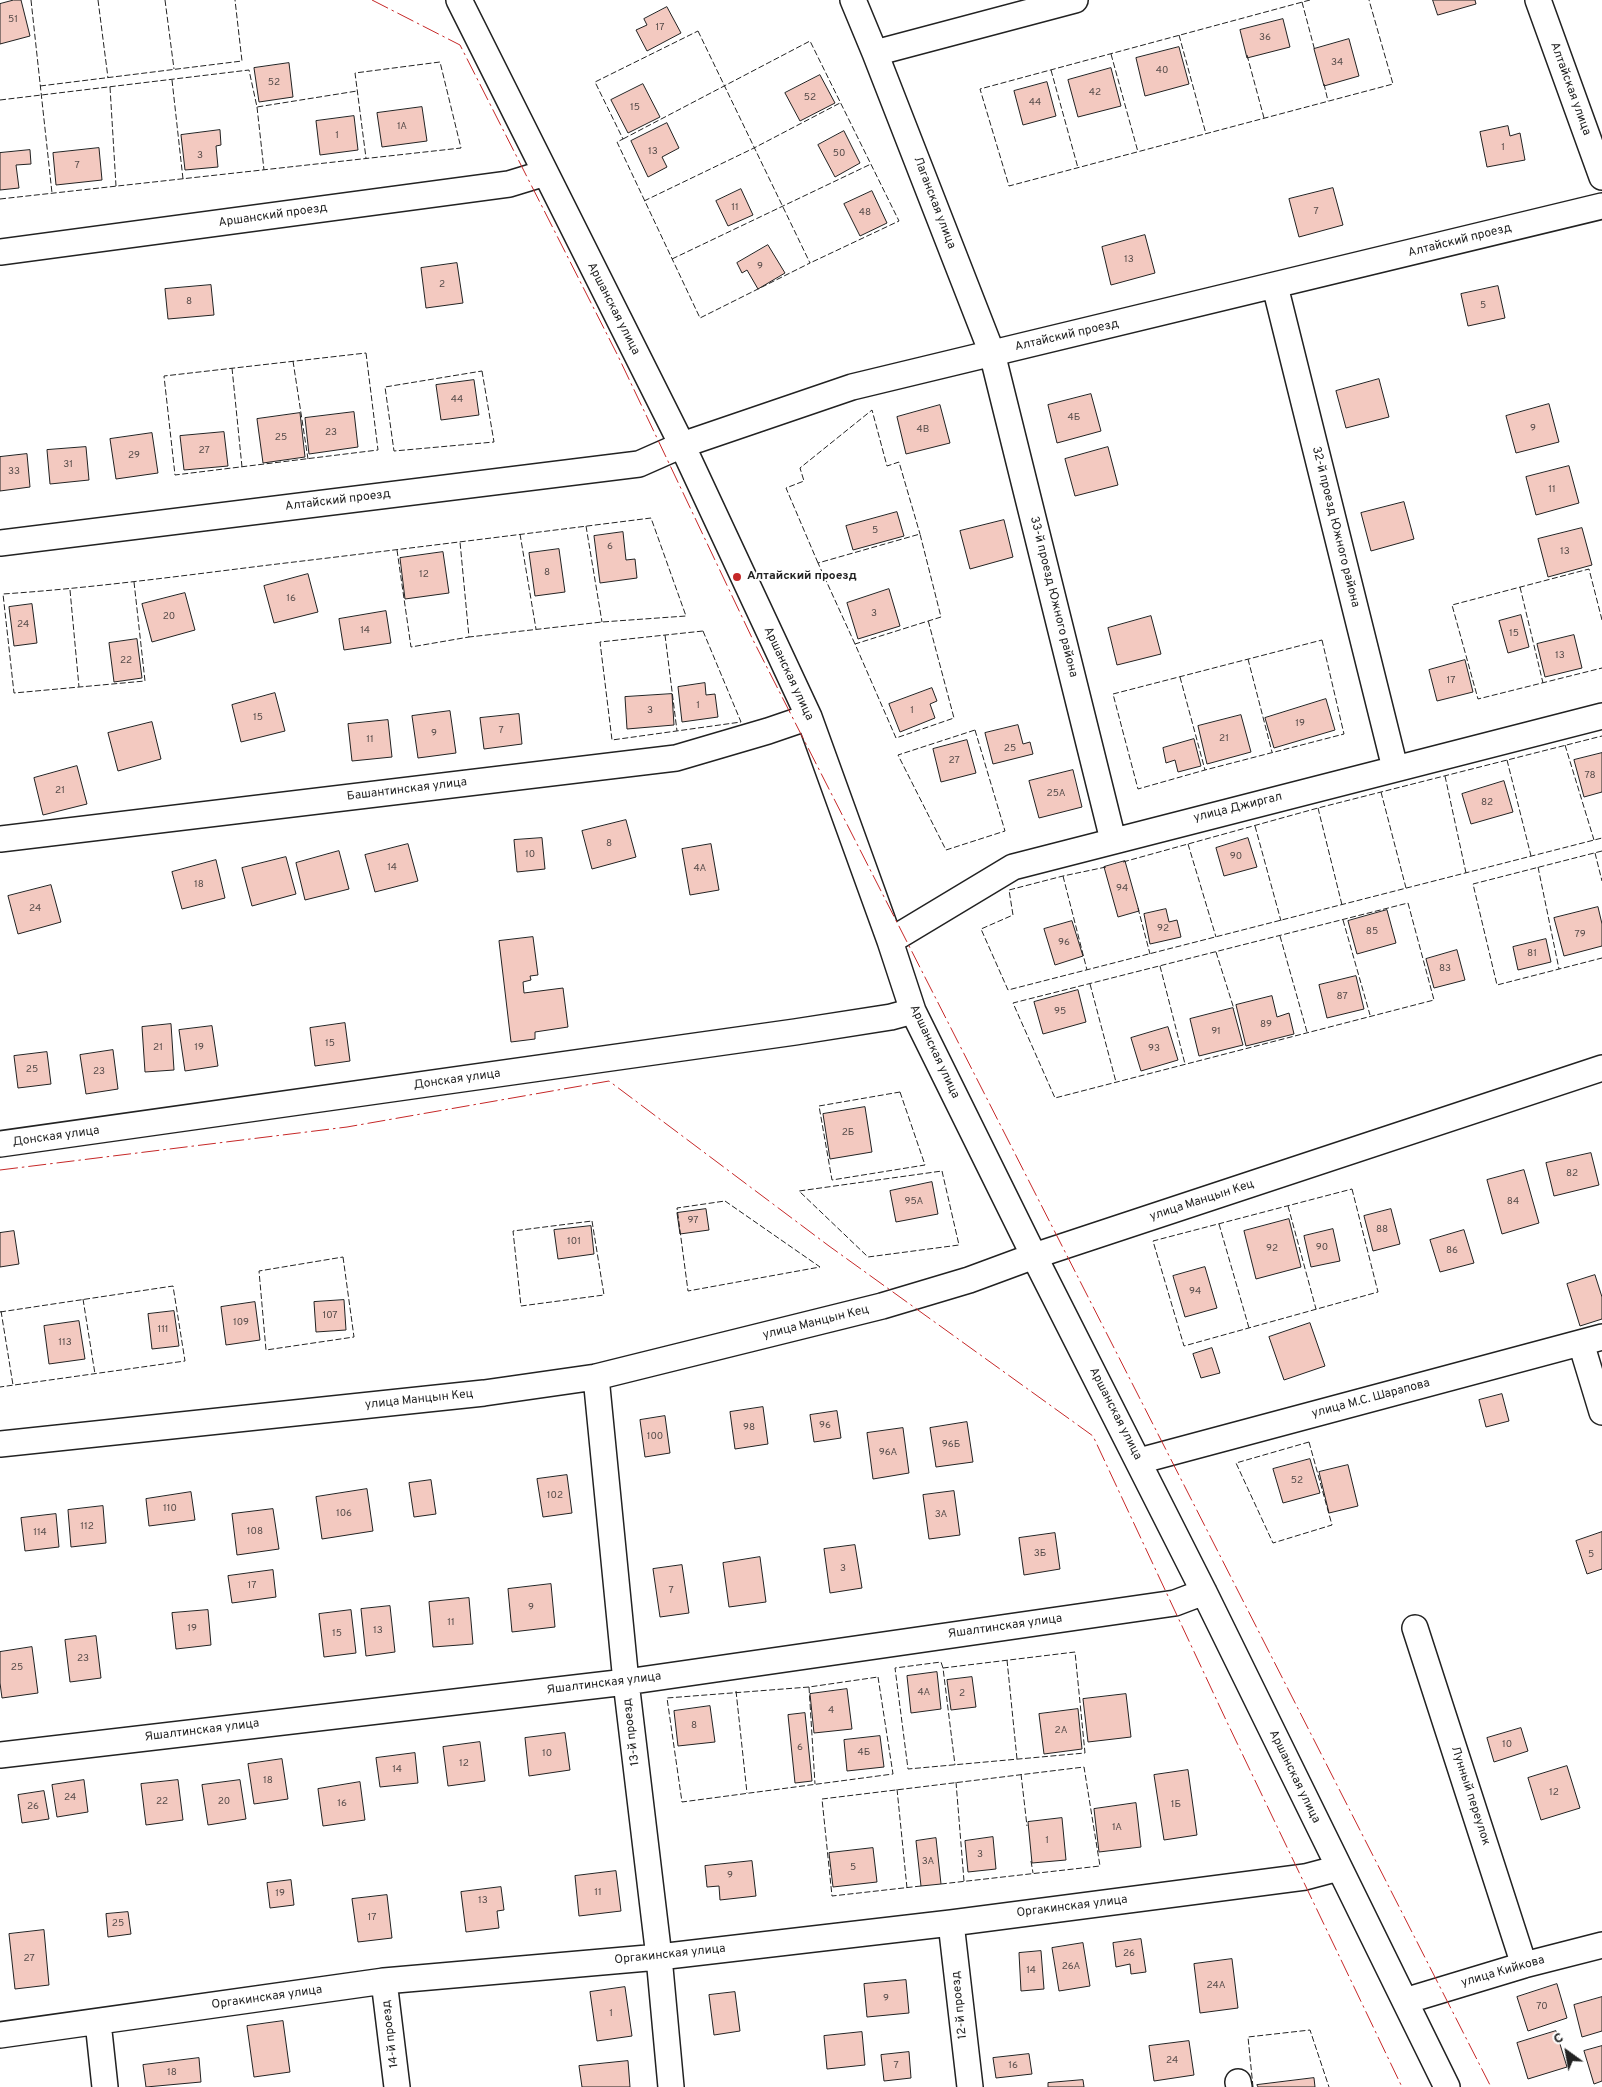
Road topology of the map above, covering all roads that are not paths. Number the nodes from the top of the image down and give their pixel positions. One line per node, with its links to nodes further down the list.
1 (459, 0): 6 (street, Аршанская улица)
2 (853, 0): 5 (street, Лаганская улица)
3 (1075, 0): 5 (street)
4 (1538, 0): 7 (street, Алтайская улица)
5 (875, 53): 11 (street, Лаганская улица)
6 (545, 173): 9 (street, Аршанский проезд); 12 (street, Аршанская улица)
7 (1602, 177)
8 (1602, 206): 10 (street, Алтайский проезд)
9 (0, 252)
10 (1275, 286): 11 (street, Алтайский проезд); 16 (street, 32-й проезд Южного района)
11 (992, 353): 12 (street, Алтайский проезд); 18 (street, 33-й проезд Южного района)
12 (682, 445): 13 (street, Алтайский проезд); 15 (street, Аршанская улица)
13 (0, 544)
14 (1602, 716): 16 (street, улица Джиргал)
15 (809, 717): 17 (street, Башантинская улица); 19 (street, Аршанская улица)
16 (1395, 768): 18 (street, улица Джиргал)
17 (0, 839)
18 (1113, 840): 19 (street, улица Джиргал)
19 (890, 940): 20 (street, Аршанская улица)
20 (914, 1011): 22 (street, Донская улица); 23 (street, Аршанская улица)
21 (1602, 1068): 23 (street, улица Манцын Кец)
22 (0, 1144)
23 (1034, 1256): 25 (street, улица Манцын Кец); 28 (street, Аршанская улица)
24 (1591, 1340): 26 (street); 28 (street, улица М.С. Шарапова)
25 (596, 1377): 27 (street, улица Манцын Кец); 31 (street, 13-й проезд)
26 (1602, 1412)
27 (0, 1444)
28 (1139, 1461): 29 (street, Аршанская улица)
29 (1204, 1592): 31 (street, Яшалтинская улица); 33 (street, Аршанская улица)
30 (1415, 1628): 37 (street, Лунный переулок)
31 (626, 1682): 32 (street, Яшалтинская улица); 36 (street, 13-й проезд)
32 (0, 1754)
33 (1339, 1868): 34 (street, Оргакинская улица); 39 (street, Аршанская улица)
34 (951, 1923): 36 (street, Оргакинская улица); 45 (street, 12-й проезд)
35 (1602, 1945): 37 (street, улица Кийкова)
36 (658, 1957): 38 (street, Оргакинская улица); 44 (street, 13-й проезд)
37 (1524, 1965): 39 (street, улица Кийкова)
38 (384, 1981): 40 (street, Оргакинская улица); 43 (street, 14-й проезд)
39 (1405, 2001): 46 (street, Аршанская улица)
40 (98, 2022): 41 (street, Оргакинская улица); 42 (street)
41 (0, 2034)
42 (105, 2087)
43 (397, 2087)
44 (671, 2087)
45 (970, 2087)
46 (1447, 2087)

